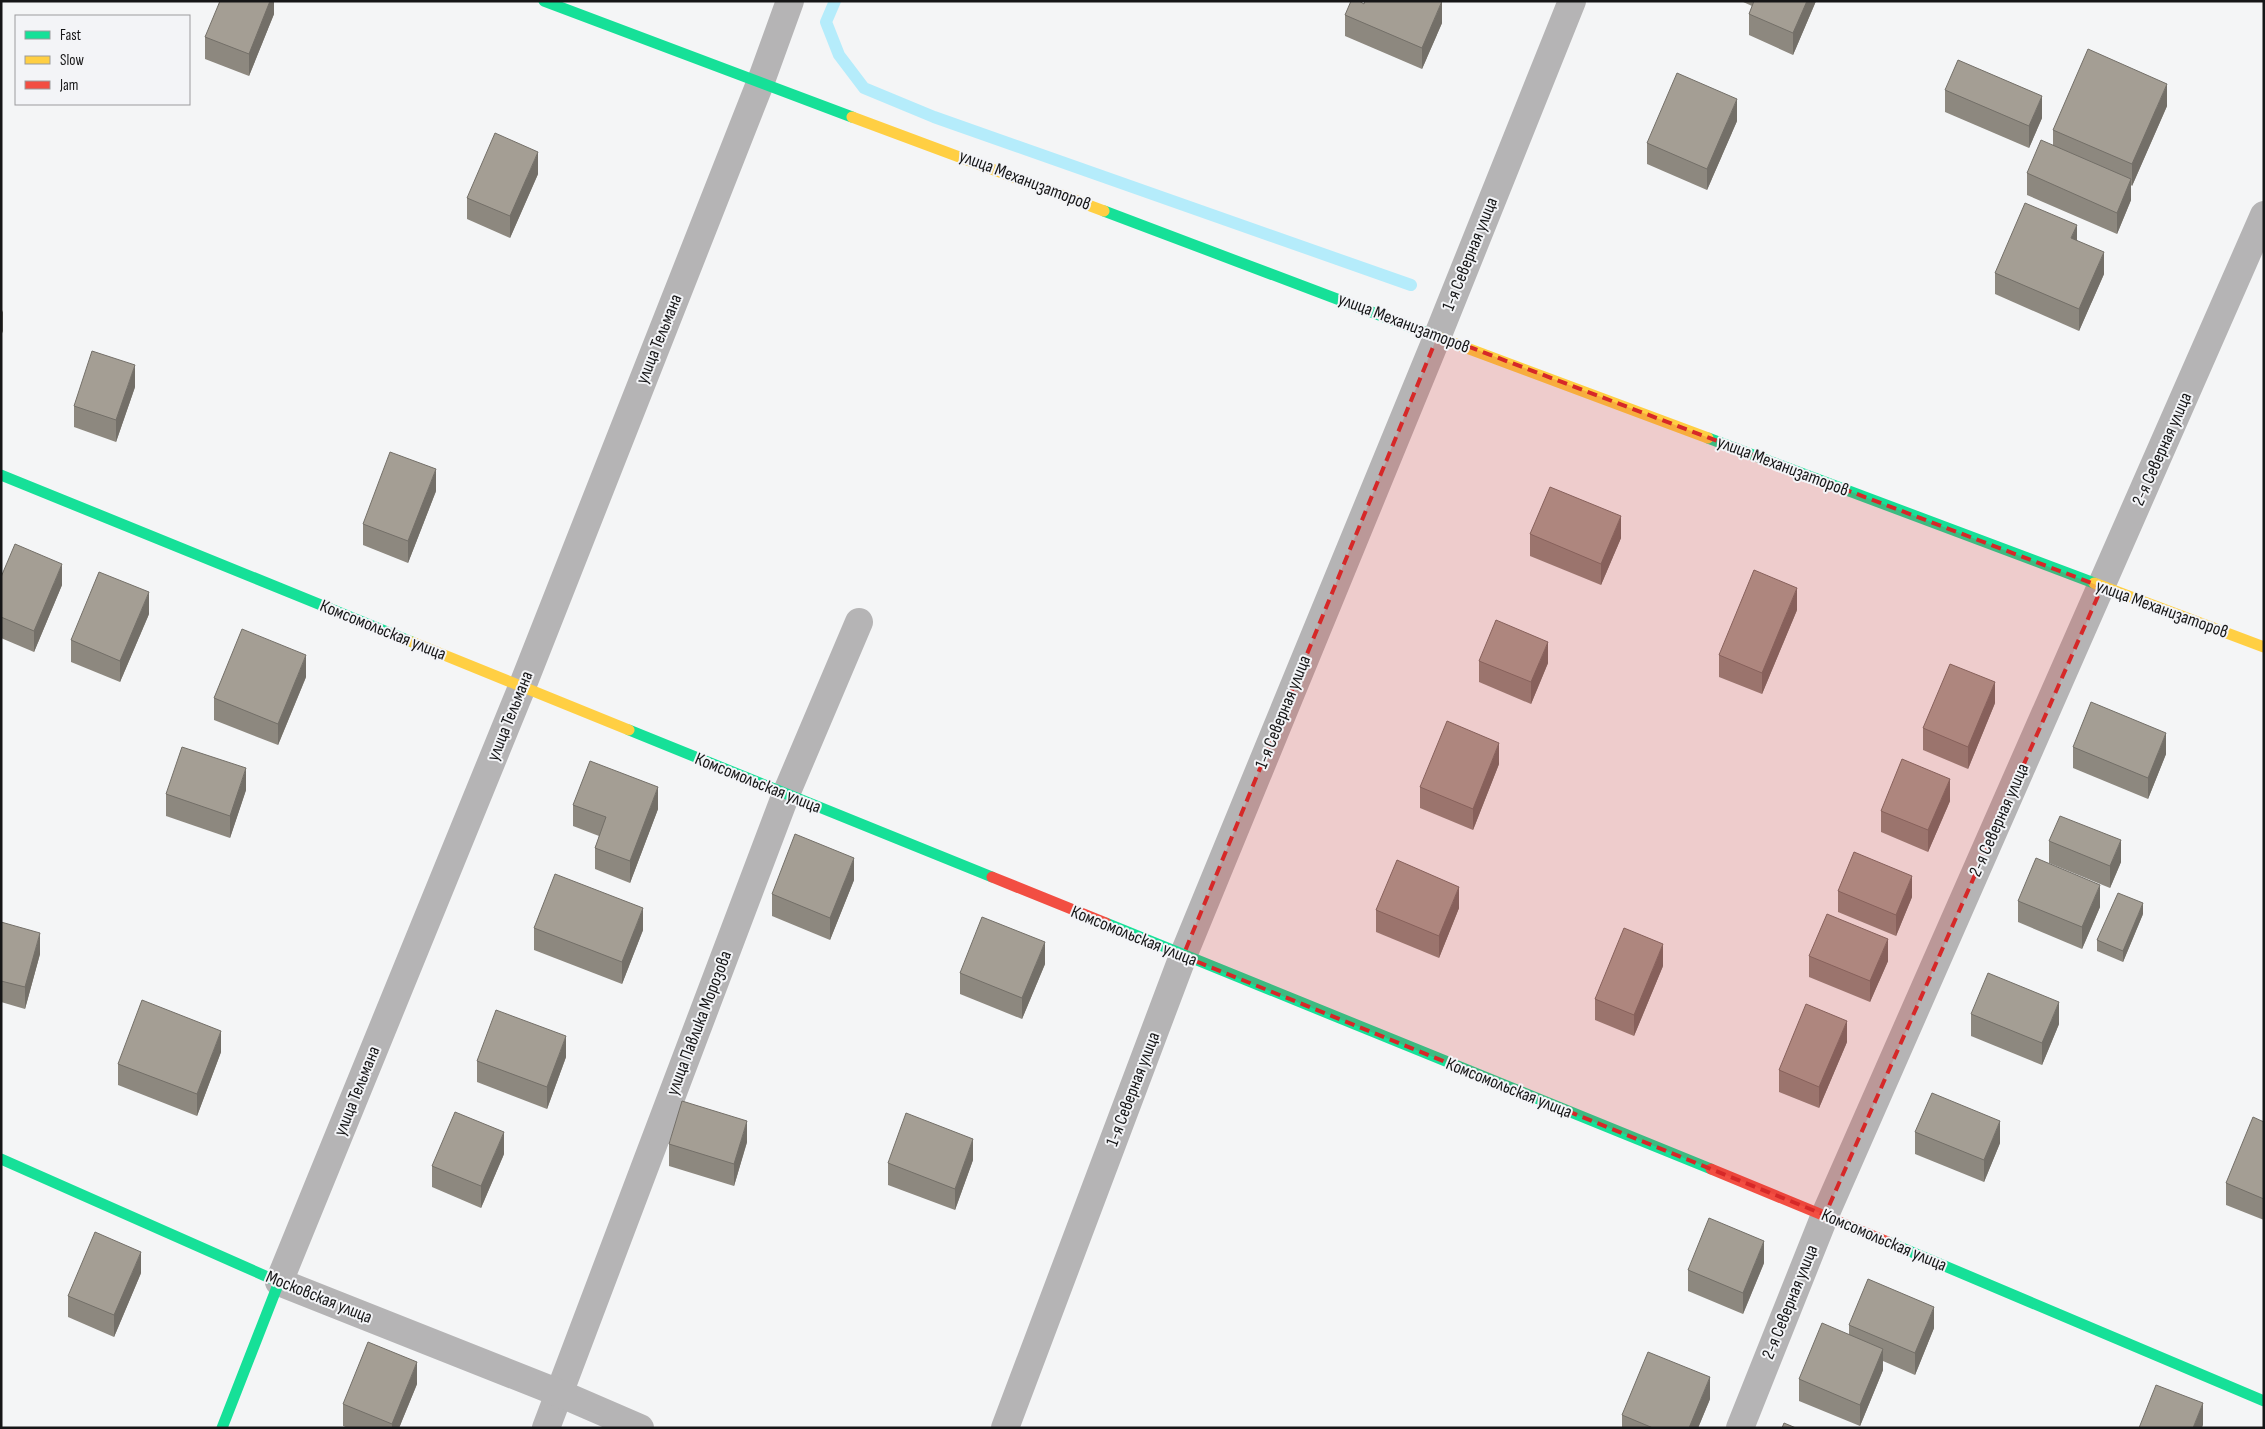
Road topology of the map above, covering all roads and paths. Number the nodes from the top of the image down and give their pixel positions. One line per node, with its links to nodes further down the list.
1 (544, 1): 4 (street, улица Механизаторов)
2 (790, 1): 4 (street, улица Тельмана)
3 (1572, 1): 6 (street, 1-я Северная улица)
4 (761, 81): 6 (street, улица Механизаторов); 11 (street, улица Тельмана)
5 (2264, 215): 8 (street, 2-я Северная улица)
6 (1438, 335): 8 (street, улица Механизаторов); 13 (street, 1-я Северная улица)
7 (1, 475): 11 (street, Комсомольская улица)
8 (2102, 587): 10 (street, улица Механизаторов); 15 (street, 2-я Северная улица)
9 (859, 622): 12 (street, улица Павлика Морозова)
10 (2264, 647)
11 (522, 686): 12 (street, Комсомольская улица); 16 (street, улица Тельмана)
12 (786, 794): 13 (street, Комсомольская улица); 17 (street, улица Павлика Морозова)
13 (1183, 956): 15 (street, Комсомольская улица); 22 (street, 1-я Северная улица)
14 (1, 1159): 16 (street, Московская улица)
15 (1825, 1216): 18 (street, Комсомольская улица); 23 (street, 2-я Северная улица)
16 (279, 1282): 17 (street, Московская улица); 19 (street, улица Тельмана)
17 (560, 1393): 20 (street, улица Павлика Морозова); 21 (street, Московская улица)
18 (2264, 1401)
19 (222, 1428)
20 (546, 1428)
21 (640, 1428)
22 (1005, 1428)
23 (1740, 1428)

